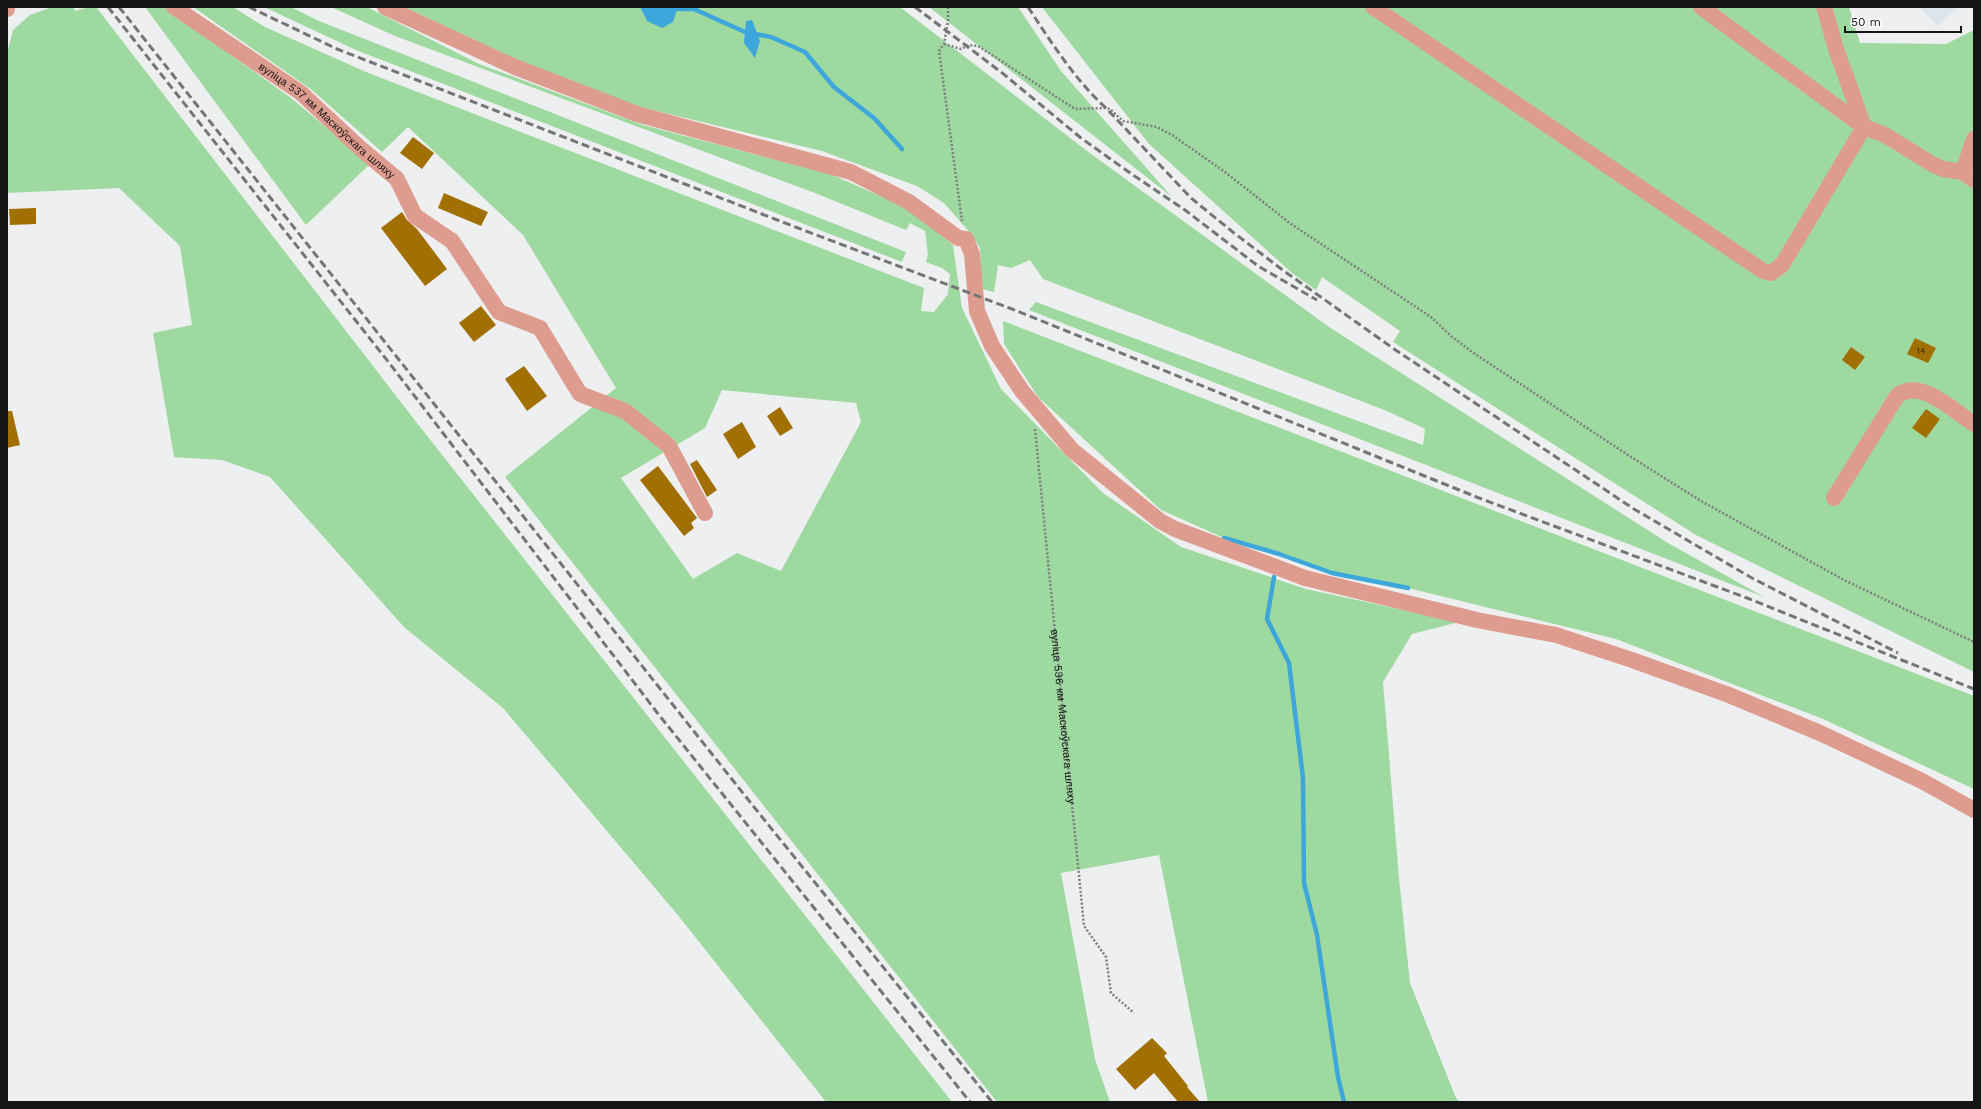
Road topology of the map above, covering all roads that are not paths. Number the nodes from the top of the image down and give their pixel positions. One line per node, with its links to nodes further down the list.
1 (174, 7): 11 (street, вуліца 537 км Маскоўскага шляху)
2 (385, 7): 12 (street)
3 (1373, 7): 6 (street)
4 (1701, 7): 6 (street)
5 (1824, 7): 6 (street)
6 (1864, 127): 8 (street)
7 (1974, 139): 8 (street)
8 (1968, 176)
9 (1974, 424): 10 (street)
10 (1834, 498)
11 (705, 513)
12 (1974, 810)

